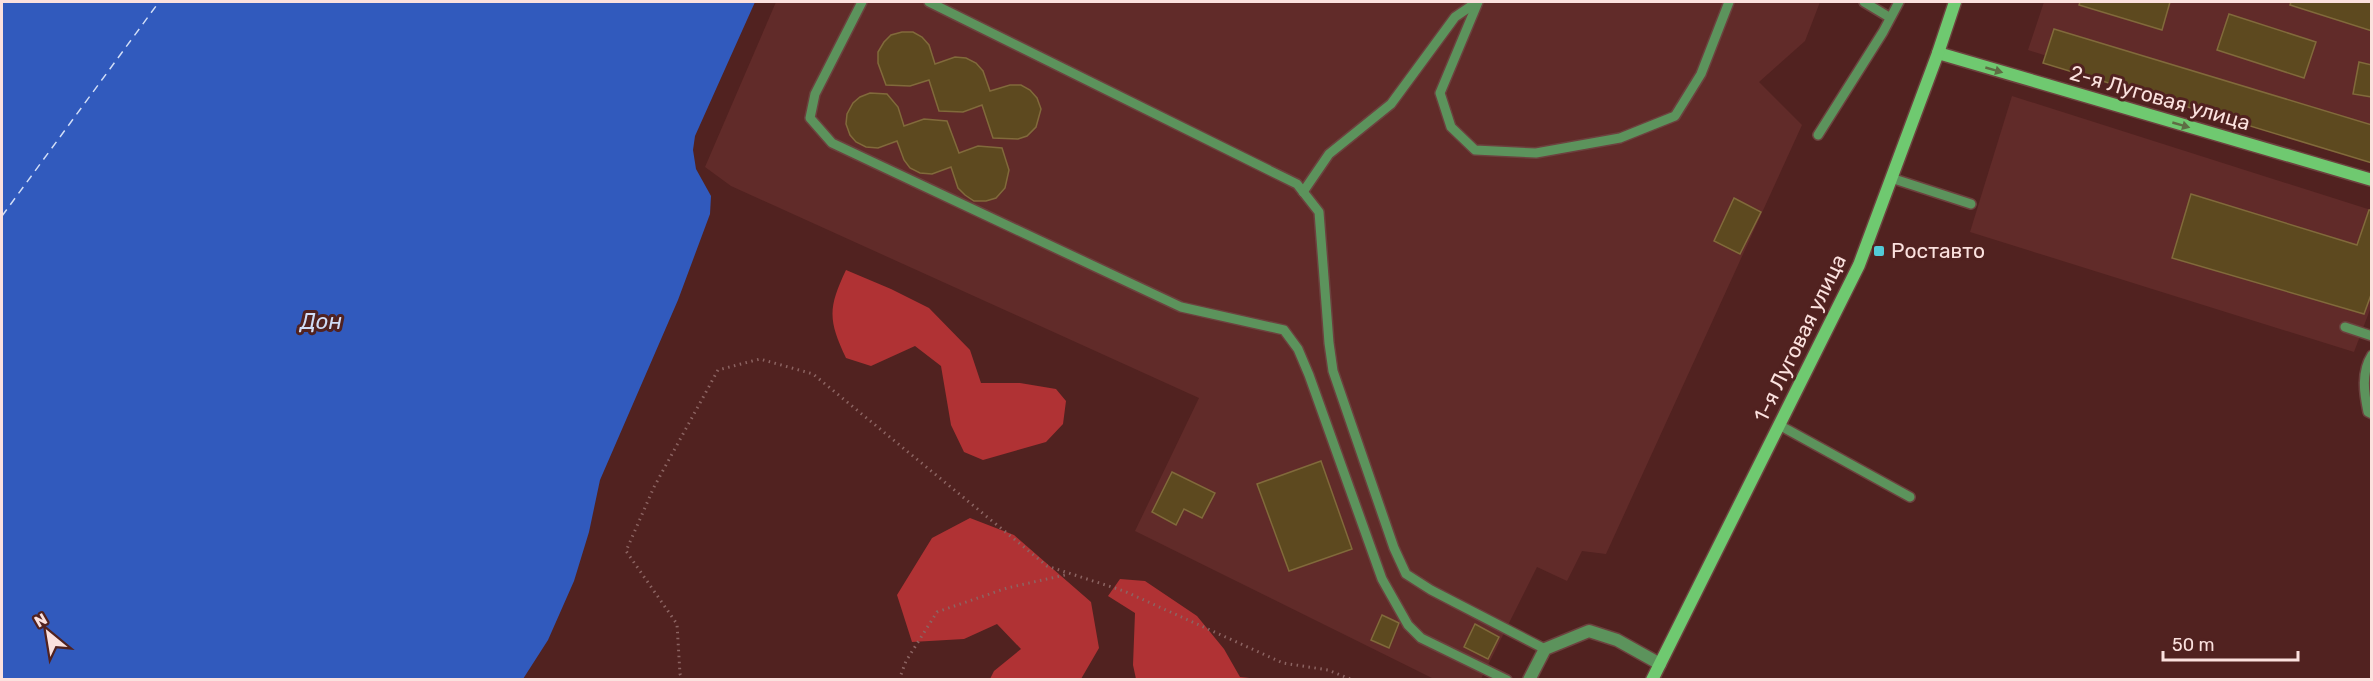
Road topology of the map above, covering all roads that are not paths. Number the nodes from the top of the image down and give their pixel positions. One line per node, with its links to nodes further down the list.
1 (862, 2): 23 (lane)
2 (929, 2): 13 (lane)
3 (1478, 2): 4 (lane); 13 (lane)
4 (1730, 2)
5 (1864, 2): 8 (lane)
6 (1899, 2): 8 (lane)
7 (1955, 2): 9 (main road, 1-я Луговая улица)
8 (1890, 17): 10 (lane)
9 (1938, 54): 11 (main road, 1-я Луговая улица); 12 (main road, 2-я Луговая улица, one-way to 12)
10 (1818, 135)
11 (1892, 178): 14 (lane); 19 (main road, 1-я Луговая улица)
12 (2372, 180)
13 (1303, 192): 21 (lane)
14 (1971, 204)
15 (2345, 327): 16 (lane)
16 (2372, 336)
17 (2372, 355): 18 (lane)
18 (2372, 414)
19 (1779, 425): 20 (lane); 22 (main road, 1-я Луговая улица)
20 (1910, 497)
21 (1545, 649): 22 (street); 24 (street)
22 (1660, 664): 25 (main road, 1-я Луговая улица)
23 (1507, 680)
24 (1528, 680)
25 (1652, 680)

